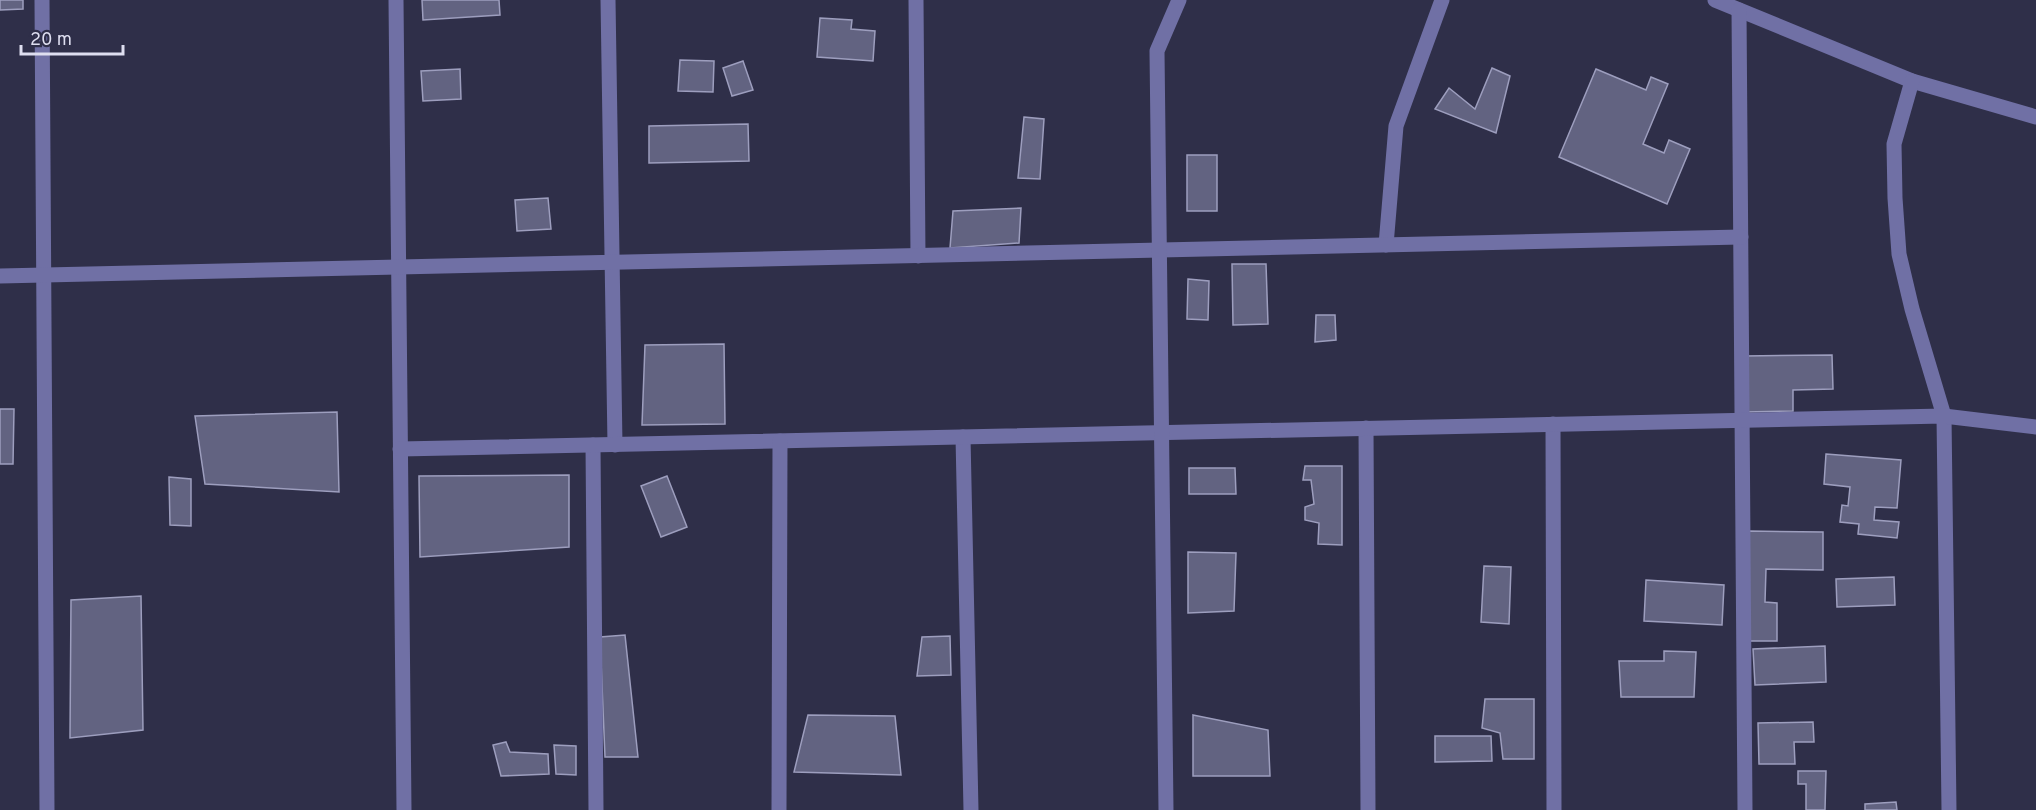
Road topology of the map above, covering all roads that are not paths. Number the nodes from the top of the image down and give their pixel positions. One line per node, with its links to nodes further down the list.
1 (42, 0): 17 (street)
2 (396, 0): 16 (street)
3 (608, 0): 15 (street)
4 (916, 0): 14 (street)
5 (1179, 0): 13 (street)
6 (1442, 0): 12 (street)
7 (1715, 0): 8 (street)
8 (1739, 10): 9 (street); 11 (street)
9 (1912, 81): 10 (street); 19 (street)
10 (2036, 117)
11 (1741, 237): 12 (street); 20 (street)
12 (1386, 245): 13 (street)
13 (1161, 250): 14 (street); 24 (street)
14 (918, 256): 15 (street)
15 (612, 262): 16 (street); 28 (street)
16 (399, 268): 17 (street); 29 (street)
17 (44, 275): 18 (street); 30 (street)
18 (0, 276)
19 (1944, 416): 20 (street); 23 (street); 39 (street)
20 (1742, 421): 21 (street); 38 (street)
21 (1553, 424): 22 (street); 37 (street)
22 (1366, 428): 24 (street); 36 (street)
23 (2036, 428)
24 (1162, 433): 25 (street); 35 (street)
25 (963, 437): 26 (street); 34 (street)
26 (780, 441): 28 (street); 33 (street)
27 (593, 445): 28 (street); 29 (street); 32 (street)
28 (615, 445)
29 (400, 449): 31 (street)
30 (47, 810)
31 (404, 810)
32 (596, 810)
33 (779, 810)
34 (971, 810)
35 (1166, 810)
36 (1368, 810)
37 (1554, 810)
38 (1746, 810)
39 (1949, 810)

